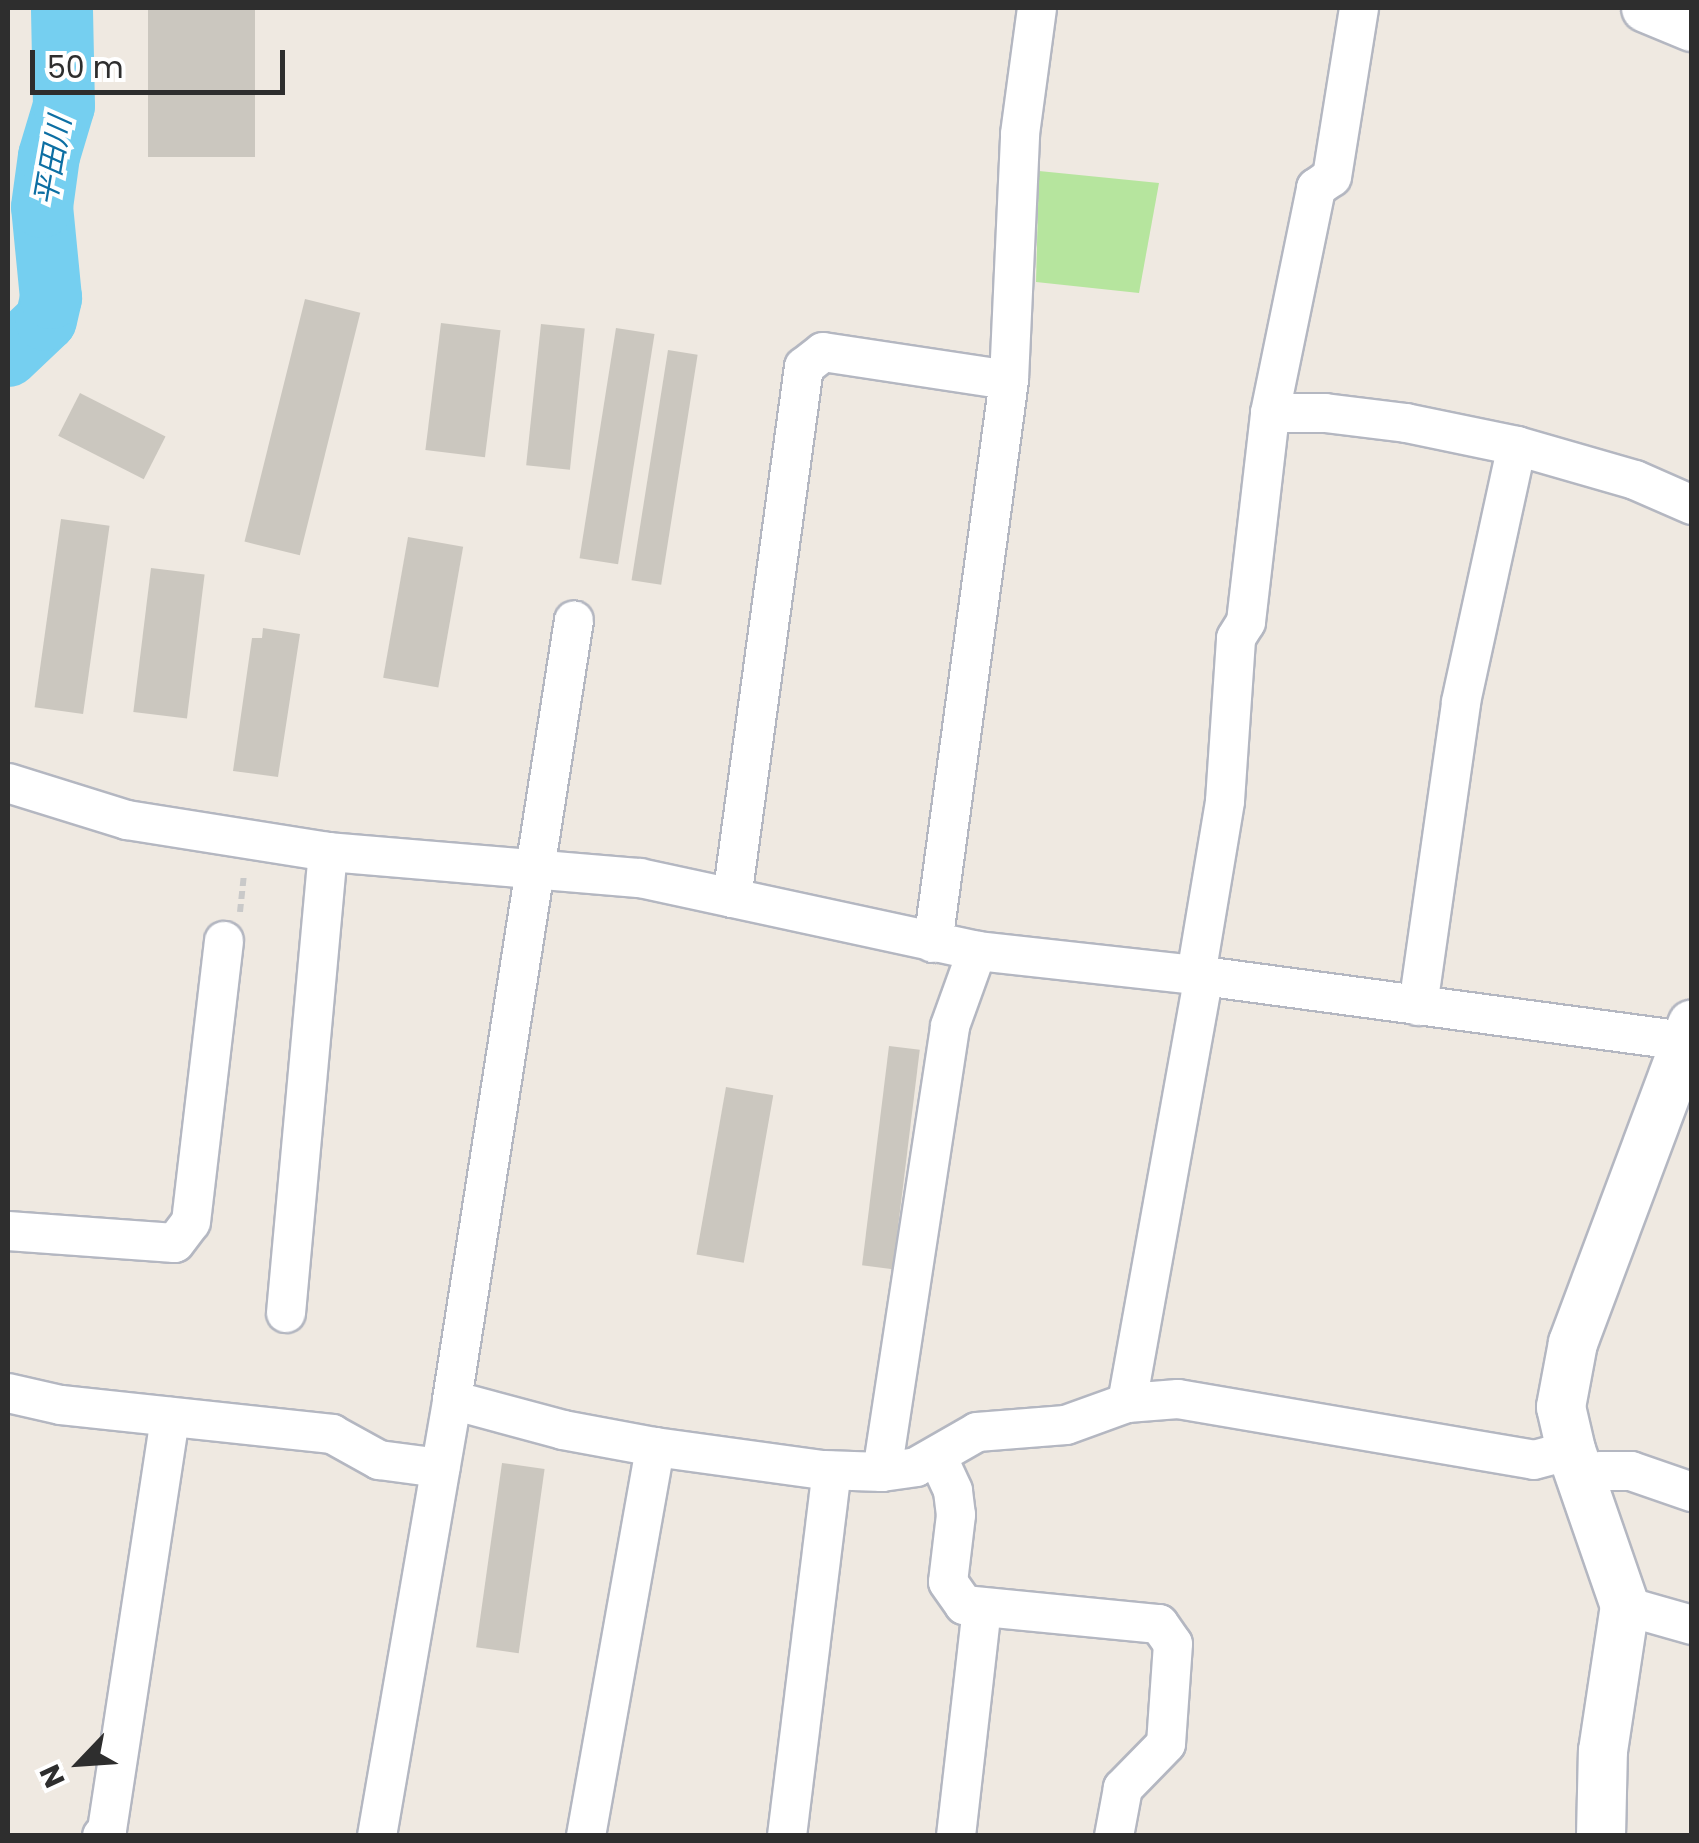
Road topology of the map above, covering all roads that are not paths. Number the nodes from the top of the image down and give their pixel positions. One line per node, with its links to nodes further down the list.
1 (1038, 8): 5 (street)
2 (1359, 8): 6 (street)
3 (1646, 8): 4 (street)
4 (1692, 27)
5 (1009, 380): 13 (street); 15 (street)
6 (1270, 413): 7 (street); 17 (street)
7 (1517, 446): 8 (street); 18 (street)
8 (1692, 505)
9 (574, 620): 12 (street)
10 (8, 783): 11 (street)
11 (328, 852): 12 (street); 21 (street)
12 (536, 869): 13 (street); 23 (street)
13 (732, 898): 15 (street)
14 (224, 941): 20 (street)
15 (933, 943): 16 (street)
16 (977, 952): 17 (street); 31 (street)
17 (1200, 976): 18 (street); 24 (street)
18 (1418, 1006): 19 (street)
19 (1685, 1048): 28 (street)
20 (8, 1231)
21 (286, 1313)
22 (8, 1393): 25 (street)
23 (452, 1400): 26 (street); 29 (street)
24 (1127, 1403): 27 (street); 28 (street)
25 (170, 1416): 29 (street); 36 (street)
26 (655, 1448): 30 (street); 38 (street)
27 (938, 1456): 31 (street); 33 (street)
28 (1576, 1464): 32 (street); 34 (street)
29 (440, 1468): 37 (street)
30 (832, 1471): 31 (street); 39 (street)
31 (882, 1472)
32 (1692, 1492)
33 (982, 1606): 40 (street); 41 (street)
34 (1625, 1606): 35 (street); 42 (street)
35 (1692, 1625)
36 (102, 1836)
37 (377, 1836)
38 (586, 1836)
39 (786, 1836)
40 (956, 1836)
41 (1114, 1836)
42 (1601, 1836)

